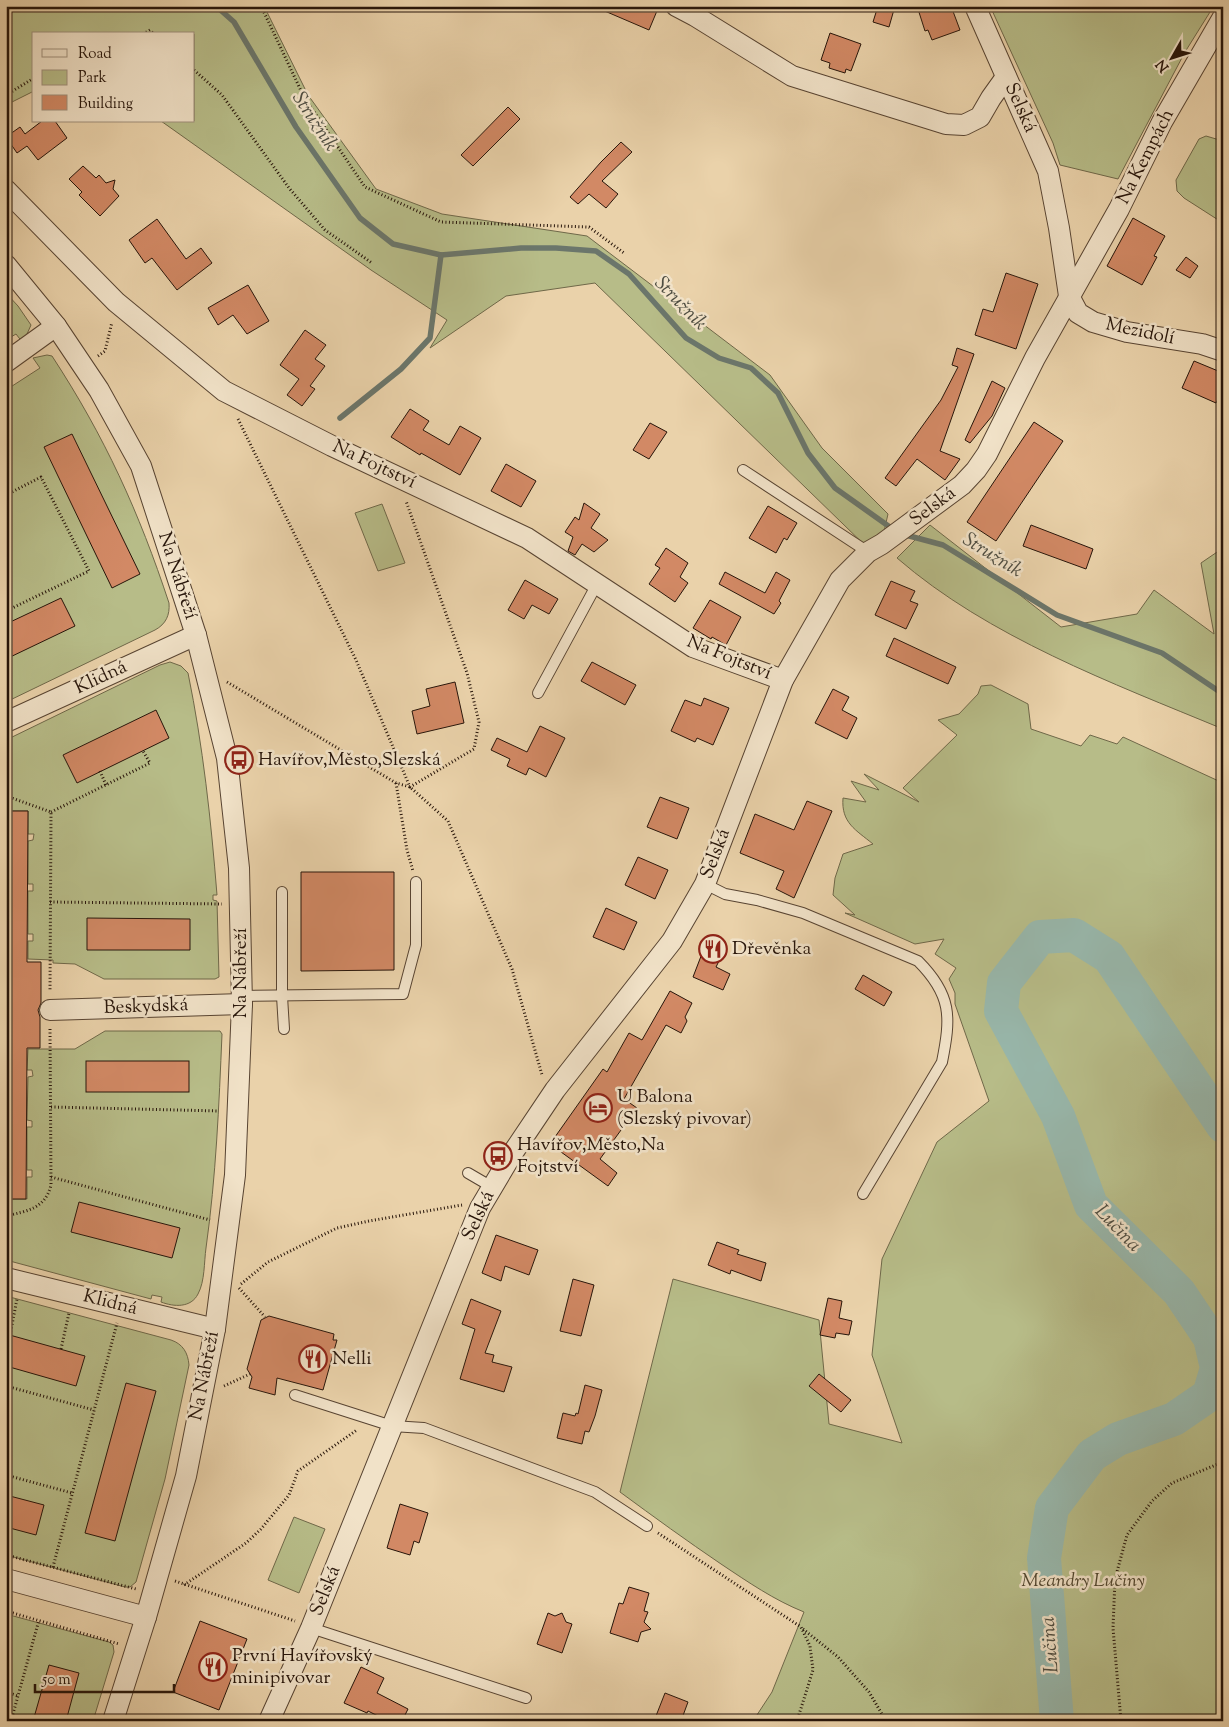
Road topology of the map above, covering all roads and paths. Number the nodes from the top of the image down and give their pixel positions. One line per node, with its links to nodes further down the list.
1 (261, 6): 10 (path)
2 (676, 6): 6 (street)
3 (975, 6): 6 (street, Selská)
4 (1223, 17): 13 (street, Na Kempách)
5 (195, 71): 11 (path)
6 (1006, 77): 13 (street, Selská)
7 (32, 79): 8 (path)
8 (6, 95)
9 (6, 190): 14 (street, Na Fojtství)
10 (624, 253)
11 (372, 263)
12 (6, 265): 15 (street, Na Nábřeží)
13 (1069, 296): 16 (street, Mezidolí); 23 (street, Selská)
14 (116, 302): 18 (path); 21 (street, Na Fojtství)
15 (56, 326): 17 (street); 18 (street, Na Nábřeží)
16 (1223, 351)
17 (6, 362)
18 (84, 366): 26 (street, Na Nábřeží)
19 (238, 418): 35 (path)
20 (743, 470): 23 (lane)
21 (398, 477): 24 (street, Na Fojtství); 35 (path)
22 (6, 495): 25 (path)
23 (875, 548): 28 (street, Selská)
24 (597, 584): 28 (street, Na Fojtství); 29 (lane)
25 (6, 611)
26 (196, 635): 27 (street, Na Nábřeží); 30 (street, Klidná)
27 (204, 669): 33 (path); 43 (street, Na Nábřeží)
28 (783, 680): 38 (street, Selská)
29 (538, 693)
30 (6, 722)
31 (143, 751): 34 (path)
32 (100, 771): 34 (path)
33 (396, 783): 35 (path); 37 (path)
34 (106, 785): 36 (path)
35 (410, 787): 46 (path)
36 (51, 812)
37 (416, 882): 42 (lane)
38 (704, 884): 46 (street, Selská); 52 (lane)
39 (282, 892): 42 (lane)
40 (50, 902): 41 (path)
41 (225, 904)
42 (282, 996): 43 (lane); 45 (lane)
43 (242, 1000): 44 (street, Beskydská); 60 (street, Na Nábřeží)
44 (50, 1010)
45 (284, 1029)
46 (555, 1090): 51 (street, Selská)
47 (50, 1107): 48 (path)
48 (222, 1111)
49 (468, 1173): 51 (lane)
50 (51, 1177): 54 (path)
51 (492, 1187): 68 (street, Selská)
52 (863, 1194)
53 (471, 1204): 58 (path)
54 (214, 1221)
55 (6, 1278): 60 (street, Klidná)
56 (18, 1294): 61 (path)
57 (71, 1308): 62 (path)
58 (265, 1317)
59 (118, 1320): 67 (path)
60 (215, 1329): 80 (street, Na Nábřeží)
61 (10, 1335)
62 (61, 1349)
63 (250, 1374): 65 (path)
64 (6, 1386): 67 (path)
65 (219, 1389)
66 (295, 1395): 68 (lane)
67 (94, 1410): 71 (path)
68 (388, 1425): 72 (lane); 77 (path); 82 (street, Selská)
69 (1223, 1462): 93 (path)
70 (6, 1475): 71 (path)
71 (72, 1493): 74 (path)
72 (647, 1526): 83 (path)
73 (6, 1555): 74 (path)
74 (53, 1567): 78 (path)
75 (6, 1579): 80 (street)
76 (174, 1581): 77 (path)
77 (184, 1584): 82 (path)
78 (139, 1590)
79 (6, 1611): 81 (path)
80 (146, 1617): 89 (street, Na Nábřeží)
81 (39, 1620): 84 (path); 86 (path)
82 (306, 1626): 87 (lane); 90 (street, Selská)
83 (801, 1627): 91 (path); 92 (path)
84 (123, 1645)
85 (6, 1692): 86 (path)
86 (18, 1696): 88 (path)
87 (526, 1698)
88 (11, 1721)
89 (113, 1721)
90 (269, 1721)
91 (796, 1721)
92 (886, 1721)
93 (1121, 1721)

